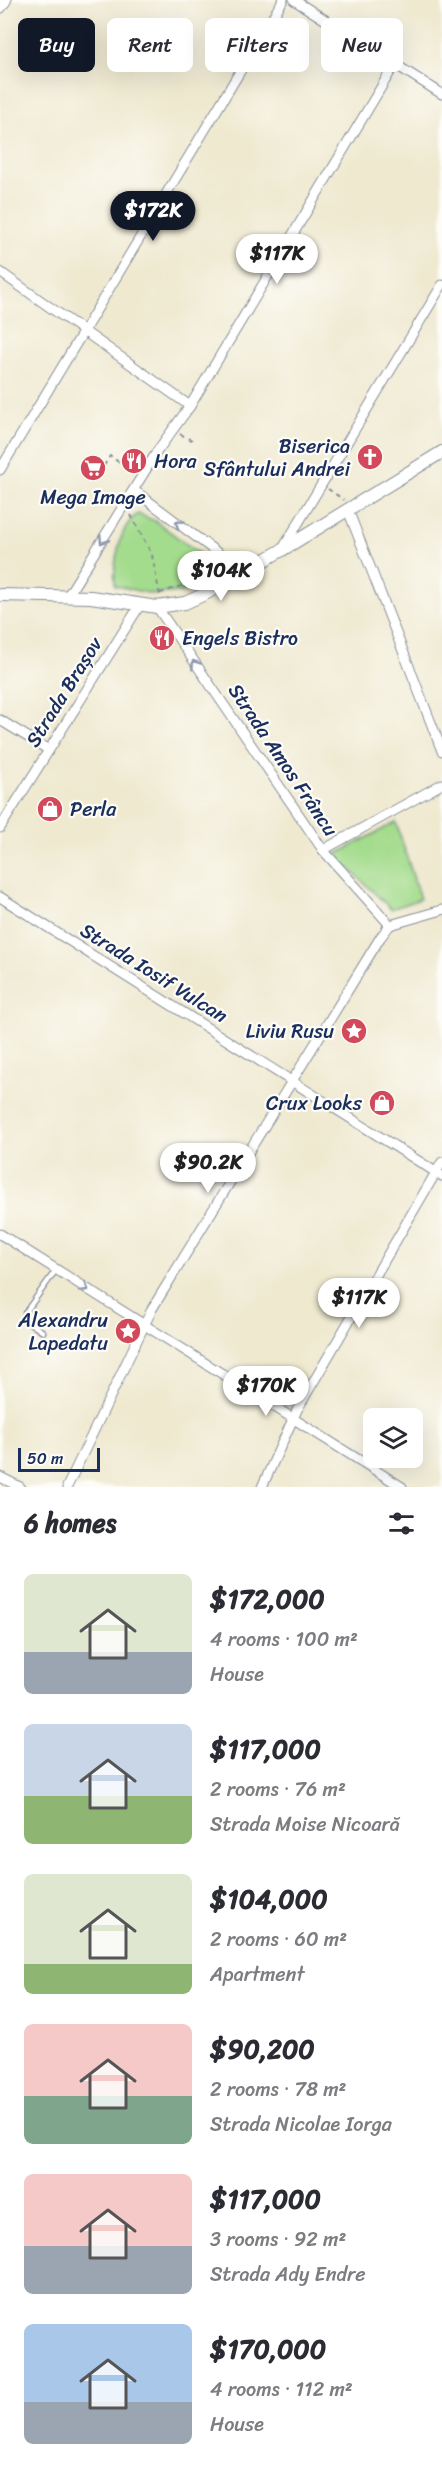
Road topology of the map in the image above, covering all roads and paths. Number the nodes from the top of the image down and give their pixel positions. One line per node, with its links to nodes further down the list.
1 (5, 0): 4 (main road)
2 (283, 0): 11 (street)
3 (294, 0): 5 (street)
4 (0, 8)
5 (322, 18)
6 (403, 69): 8 (street)
7 (390, 72): 12 (street)
8 (442, 94)
9 (0, 272): 11 (street)
10 (442, 285): 19 (street)
11 (84, 329): 12 (street); 16 (street)
12 (190, 406): 13 (street)
13 (172, 431): 14 (path); 17 (street)
14 (194, 441)
15 (442, 452): 21 (main road)
16 (0, 470)
17 (141, 478): 18 (path); 20 (street)
18 (94, 481)
19 (321, 485): 21 (path); 23 (street)
20 (135, 491): 24 (street, one-way to 20); 27 (street, one-way to 27)
21 (351, 508): 23 (main road); 32 (street)
22 (131, 515): 28 (path)
23 (282, 550): 24 (main road)
24 (243, 572): 28 (main road)
25 (215, 575): 28 (path)
26 (0, 594): 27 (main road)
27 (67, 597): 29 (main road)
28 (159, 599): 29 (main road); 35 (street, Strada Amos Frâncu, one-way to 28)
29 (140, 605): 31 (street, Strada Brașov)
30 (0, 720): 31 (street)
31 (49, 750): 34 (street, Strada Brașov)
32 (442, 751)
33 (442, 784): 35 (street)
34 (0, 828)
35 (323, 850): 38 (street, Strada Amos Frâncu)
36 (0, 897): 39 (street, Strada Iosif Vulcan)
37 (442, 910): 38 (street)
38 (390, 925): 39 (street)
39 (293, 1082): 41 (street, Strada Iosif Vulcan); 44 (street)
40 (442, 1162): 41 (street)
41 (438, 1174): 46 (street)
42 (0, 1234): 43 (street)
43 (56, 1270): 44 (street, one-way to 44); 45 (lane)
44 (144, 1325): 46 (street); 49 (street)
45 (43, 1332)
46 (293, 1418): 50 (street); 51 (street)
47 (0, 1477): 48 (street)
48 (20, 1487)
49 (67, 1487)
50 (262, 1487)
51 (402, 1487)

